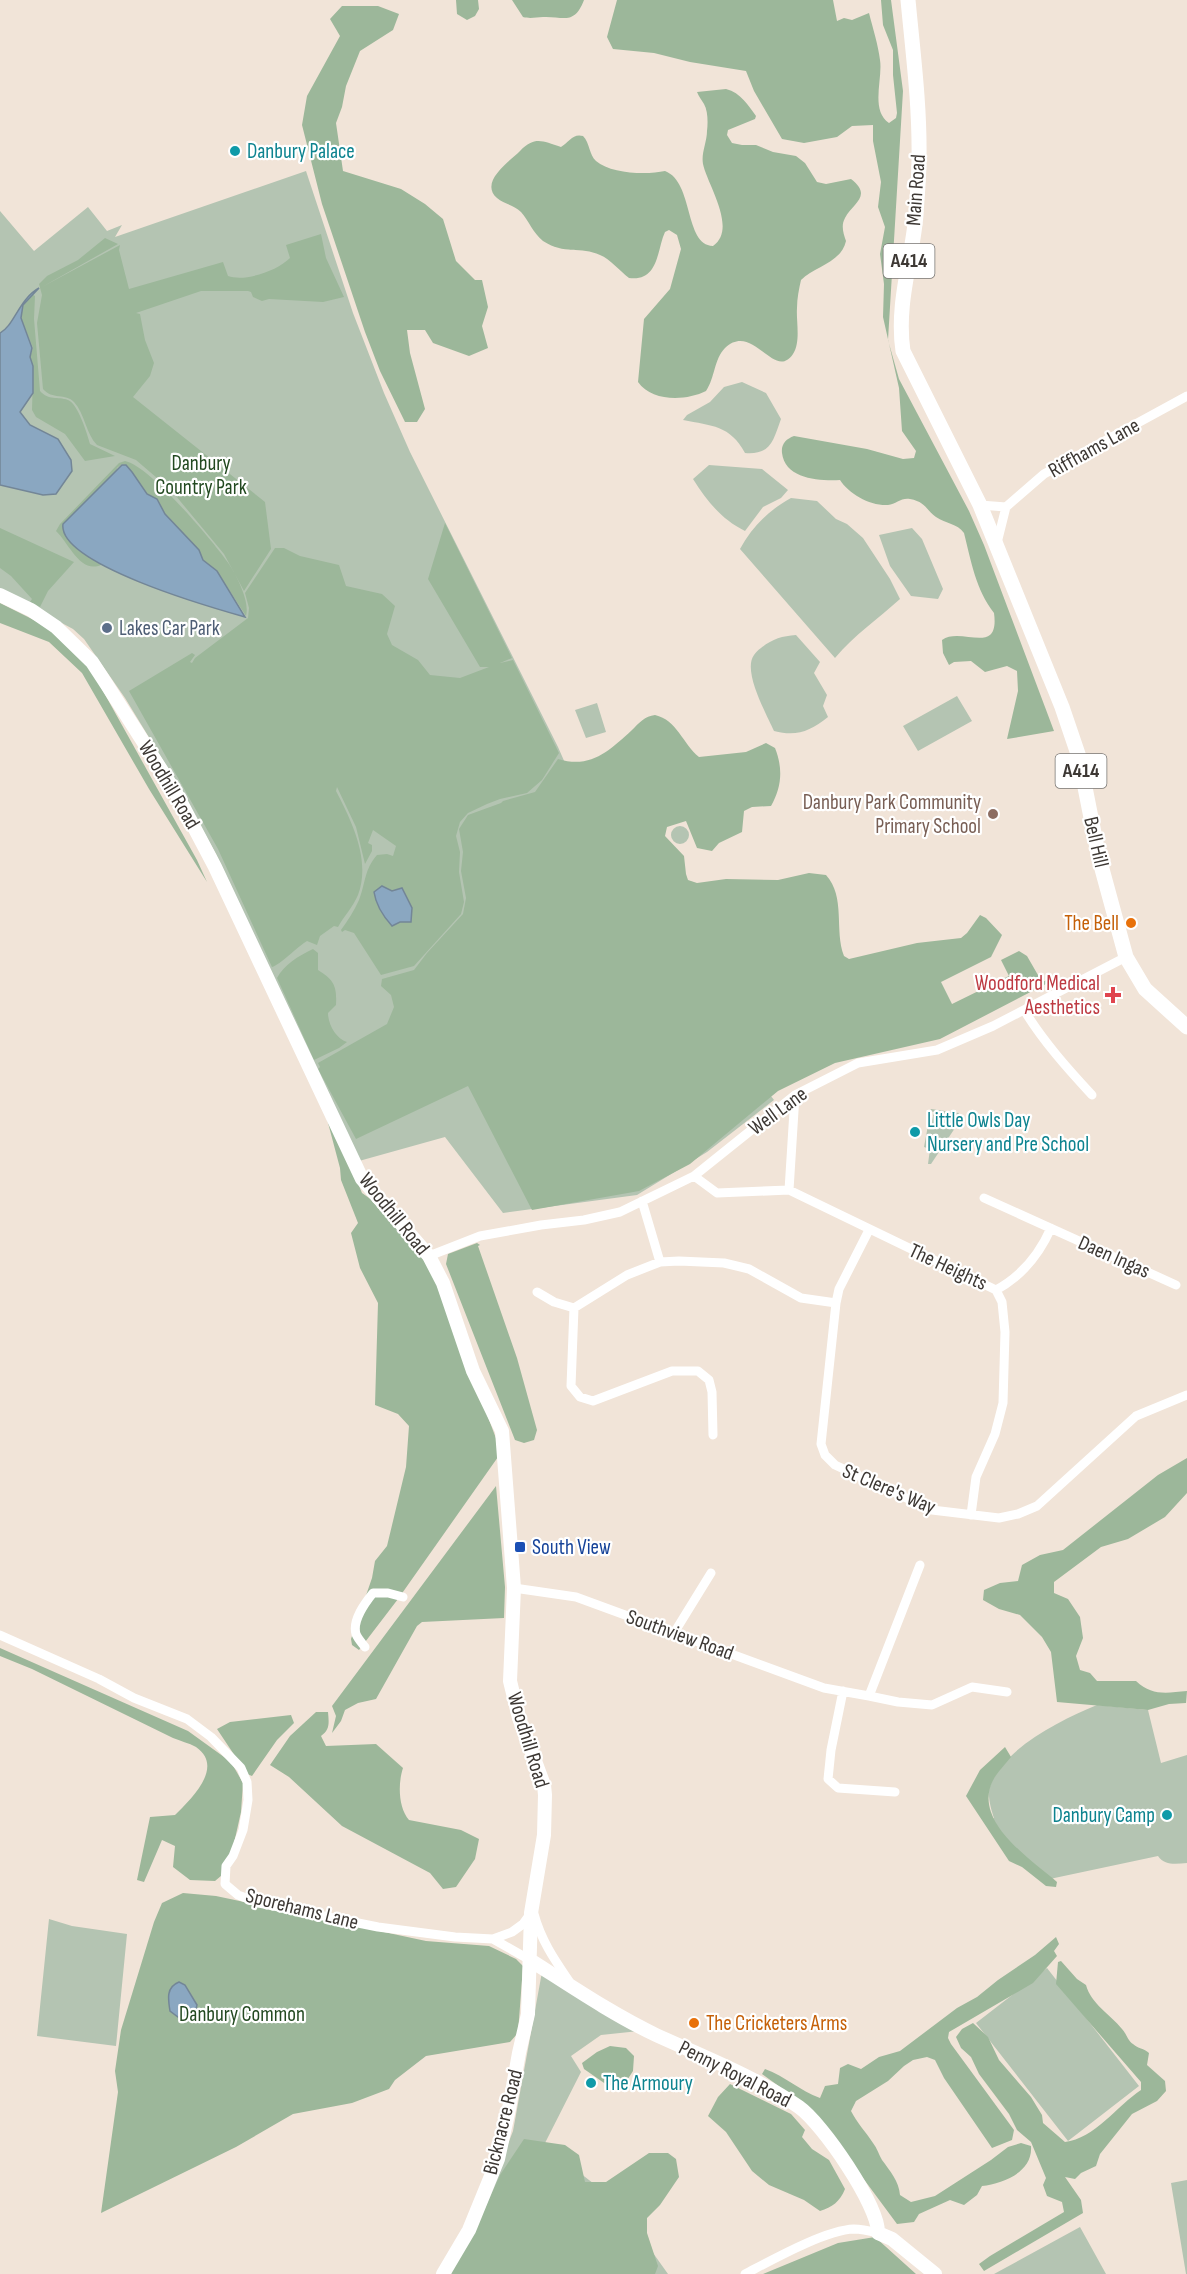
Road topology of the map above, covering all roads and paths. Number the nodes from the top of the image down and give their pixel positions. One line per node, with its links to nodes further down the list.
1 (908, 0): 3 (main road, Main Road / A414)
2 (1187, 396): 4 (street, Riffhams Lane)
3 (980, 505): 4 (street); 5 (main road, Bell Hill / A414)
4 (1006, 507): 5 (street)
5 (997, 546): 7 (main road, Bell Hill / A414)
6 (0, 595): 18 (street, Woodhill Road)
7 (1126, 957): 8 (street, Well Lane); 9 (main road, Bell Hill / A414)
8 (1024, 1010): 10 (street, Well Lane); 11 (street)
9 (1187, 1027)
10 (795, 1095): 12 (street, Well Lane); 13 (street)
11 (1092, 1095)
12 (694, 1176): 13 (street, The Heights); 15 (street, Well Lane)
13 (789, 1190): 17 (street, The Heights)
14 (984, 1198): 16 (street, Daen Ingas)
15 (642, 1201): 18 (street, Well Lane); 19 (street)
16 (1051, 1228): 20 (street, Daen Ingas); 21 (street, Daen Ingas)
17 (869, 1230): 21 (street, The Heights); 23 (street, St Clere's Way)
18 (429, 1256): 30 (street, Woodhill Road)
19 (660, 1262): 23 (street); 24 (street)
20 (1176, 1285)
21 (996, 1290): 27 (street, The Heights)
22 (537, 1292): 24 (street)
23 (836, 1303): 27 (street, St Clere's Way)
24 (573, 1308): 26 (street)
25 (1187, 1395): 27 (street, St Clere's Way)
26 (713, 1435)
27 (971, 1515)
28 (920, 1565): 37 (street)
29 (711, 1574): 32 (street)
30 (514, 1588): 32 (street, Southview Road); 39 (street, Woodhill Road)
31 (403, 1597): 34 (street)
32 (674, 1633): 35 (street, Southview Road)
33 (0, 1635): 40 (street, Sporehams Lane)
34 (364, 1647)
35 (843, 1691): 37 (street, Southview Road); 38 (street)
36 (1007, 1692): 37 (street, Southview Road)
37 (869, 1696)
38 (895, 1792)
39 (531, 1910): 40 (street, Sporehams Lane); 41 (street, Woodhill Road); 42 (street, Penny Royal Road)
40 (493, 1939): 41 (street, Sporehams Lane)
41 (530, 1960): 42 (street, Penny Royal Road); 44 (street, Bicknacre Road)
42 (572, 1986): 43 (street, Penny Royal Road)
43 (878, 2233): 45 (street); 46 (street)
44 (443, 2274)
45 (745, 2274)
46 (935, 2274)

